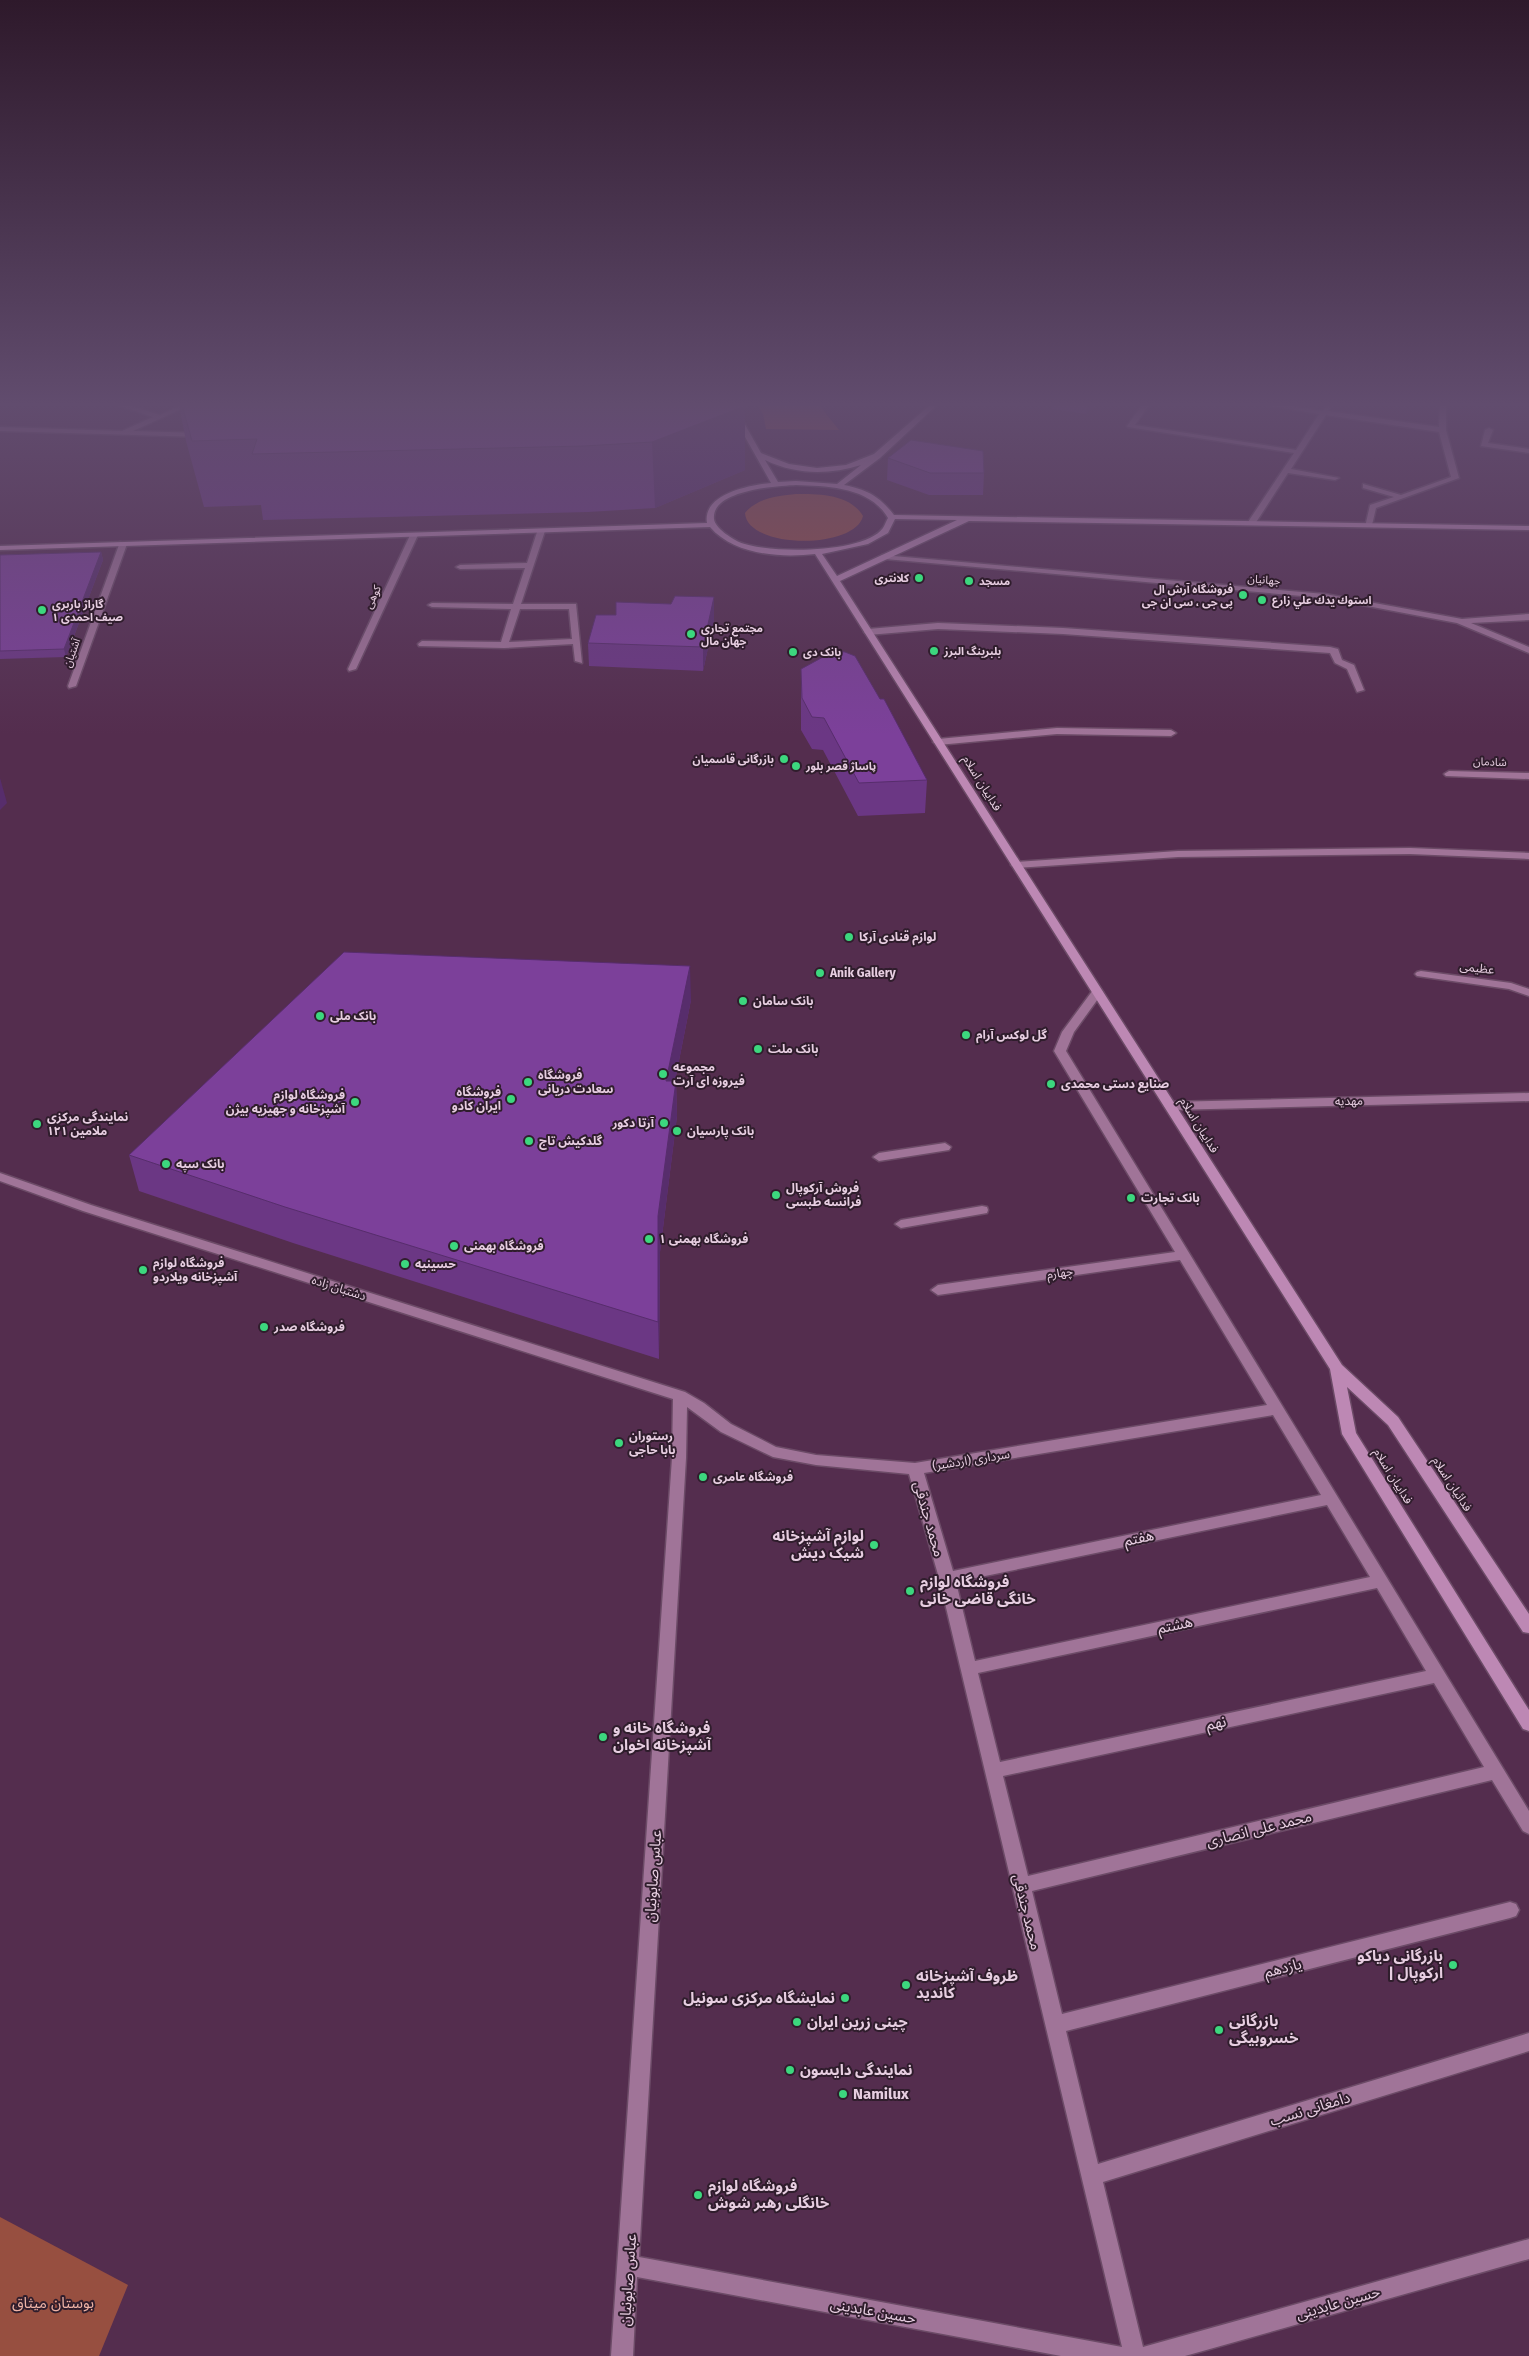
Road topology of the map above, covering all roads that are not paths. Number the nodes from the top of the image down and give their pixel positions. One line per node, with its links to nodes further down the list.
1 (710, 515): 7 (main road)
2 (1257, 515): 6 (street)
3 (1371, 515): 8 (street)
4 (890, 517): 5 (main road); 14 (main road)
5 (968, 518): 6 (main road); 15 (main road)
6 (1252, 522): 8 (main road)
7 (712, 525): 10 (main road); 14 (main road)
8 (1368, 525): 9 (main road)
9 (1529, 528)
10 (541, 531): 11 (main road); 16 (street)
11 (414, 535): 12 (main road); 29 (street, کوهی)
12 (123, 544): 13 (main road); 30 (street, آشتیان)
13 (0, 548)
14 (818, 553): 18 (main road, فداییان اسلام)
15 (885, 557): 18 (main road); 22 (street, جهانیان)
16 (529, 565): 17 (street); 20 (street)
17 (460, 567)
18 (835, 580): 23 (main road, فداییان اسلام)
19 (432, 605): 20 (street)
20 (516, 607): 24 (street); 26 (street)
21 (1529, 617): 22 (street, جهانیان)
22 (1459, 621): 27 (street, جهانیان)
23 (868, 632): 31 (street); 33 (main road, فداییان اسلام)
24 (577, 641): 26 (street); 28 (street)
25 (422, 644): 26 (street)
26 (504, 645)
27 (1529, 650)
28 (579, 661)
29 (352, 669)
30 (72, 686)
31 (1360, 690)
32 (1171, 733): 33 (street)
33 (938, 742): 37 (main road, فداییان اسلام)
34 (1449, 774): 35 (street, شادمان)
35 (1529, 776)
36 (1529, 856): 37 (street)
37 (1016, 865): 39 (main road, فداییان اسلام)
38 (1421, 974): 40 (street, عظیمی)
39 (1097, 992): 42 (main road, فداییان اسلام); 48 (street)
40 (1529, 993)
41 (1529, 1097): 42 (street, مهدیه)
42 (1170, 1106): 50 (main road, فداییان اسلام)
43 (945, 1147): 44 (street)
44 (879, 1157)
45 (0, 1177): 51 (street, دشتبان زاده)
46 (982, 1210): 47 (street)
47 (901, 1224)
48 (1183, 1255): 49 (street, چهارم); 52 (street)
49 (938, 1290)
50 (1337, 1369): 57 (main road, فدائیان اسلام); 60 (main road, فداییان اسلام)
51 (680, 1396): 53 (street, سرداری (اردشیر)); 70 (street, عباس صابونیان)
52 (1276, 1409): 53 (street, سرداری (اردشیر)); 54 (street)
53 (915, 1469): 55 (street, محمد جندقی)
54 (1331, 1499): 55 (street, هفتم); 56 (street)
55 (947, 1578): 58 (street, محمد جندقی)
56 (1381, 1581): 58 (street, هشتم); 59 (street)
57 (1529, 1627)
58 (968, 1669): 61 (street, محمد جندقی)
59 (1438, 1675): 61 (street, نهم); 62 (street)
60 (1529, 1724)
61 (994, 1771): 64 (street, محمد جندقی)
62 (1496, 1772): 63 (street); 64 (street, محمد علی انصاری)
63 (1529, 1826)
64 (1021, 1886): 66 (street, محمد جندقی)
65 (1510, 1910): 66 (street, یازدهم)
66 (1055, 2025): 68 (street, محمد جندقی)
67 (1529, 2042): 68 (street, دامغانی نسب)
68 (1091, 2176): 73 (street, محمد جندقی)
69 (1529, 2249): 74 (street, حسین عابدینی)
70 (629, 2265): 71 (street, عباس صابونیان); 72 (street, حسین عابدینی)
71 (622, 2356)
72 (1118, 2356)
73 (1135, 2356)
74 (1147, 2356)

